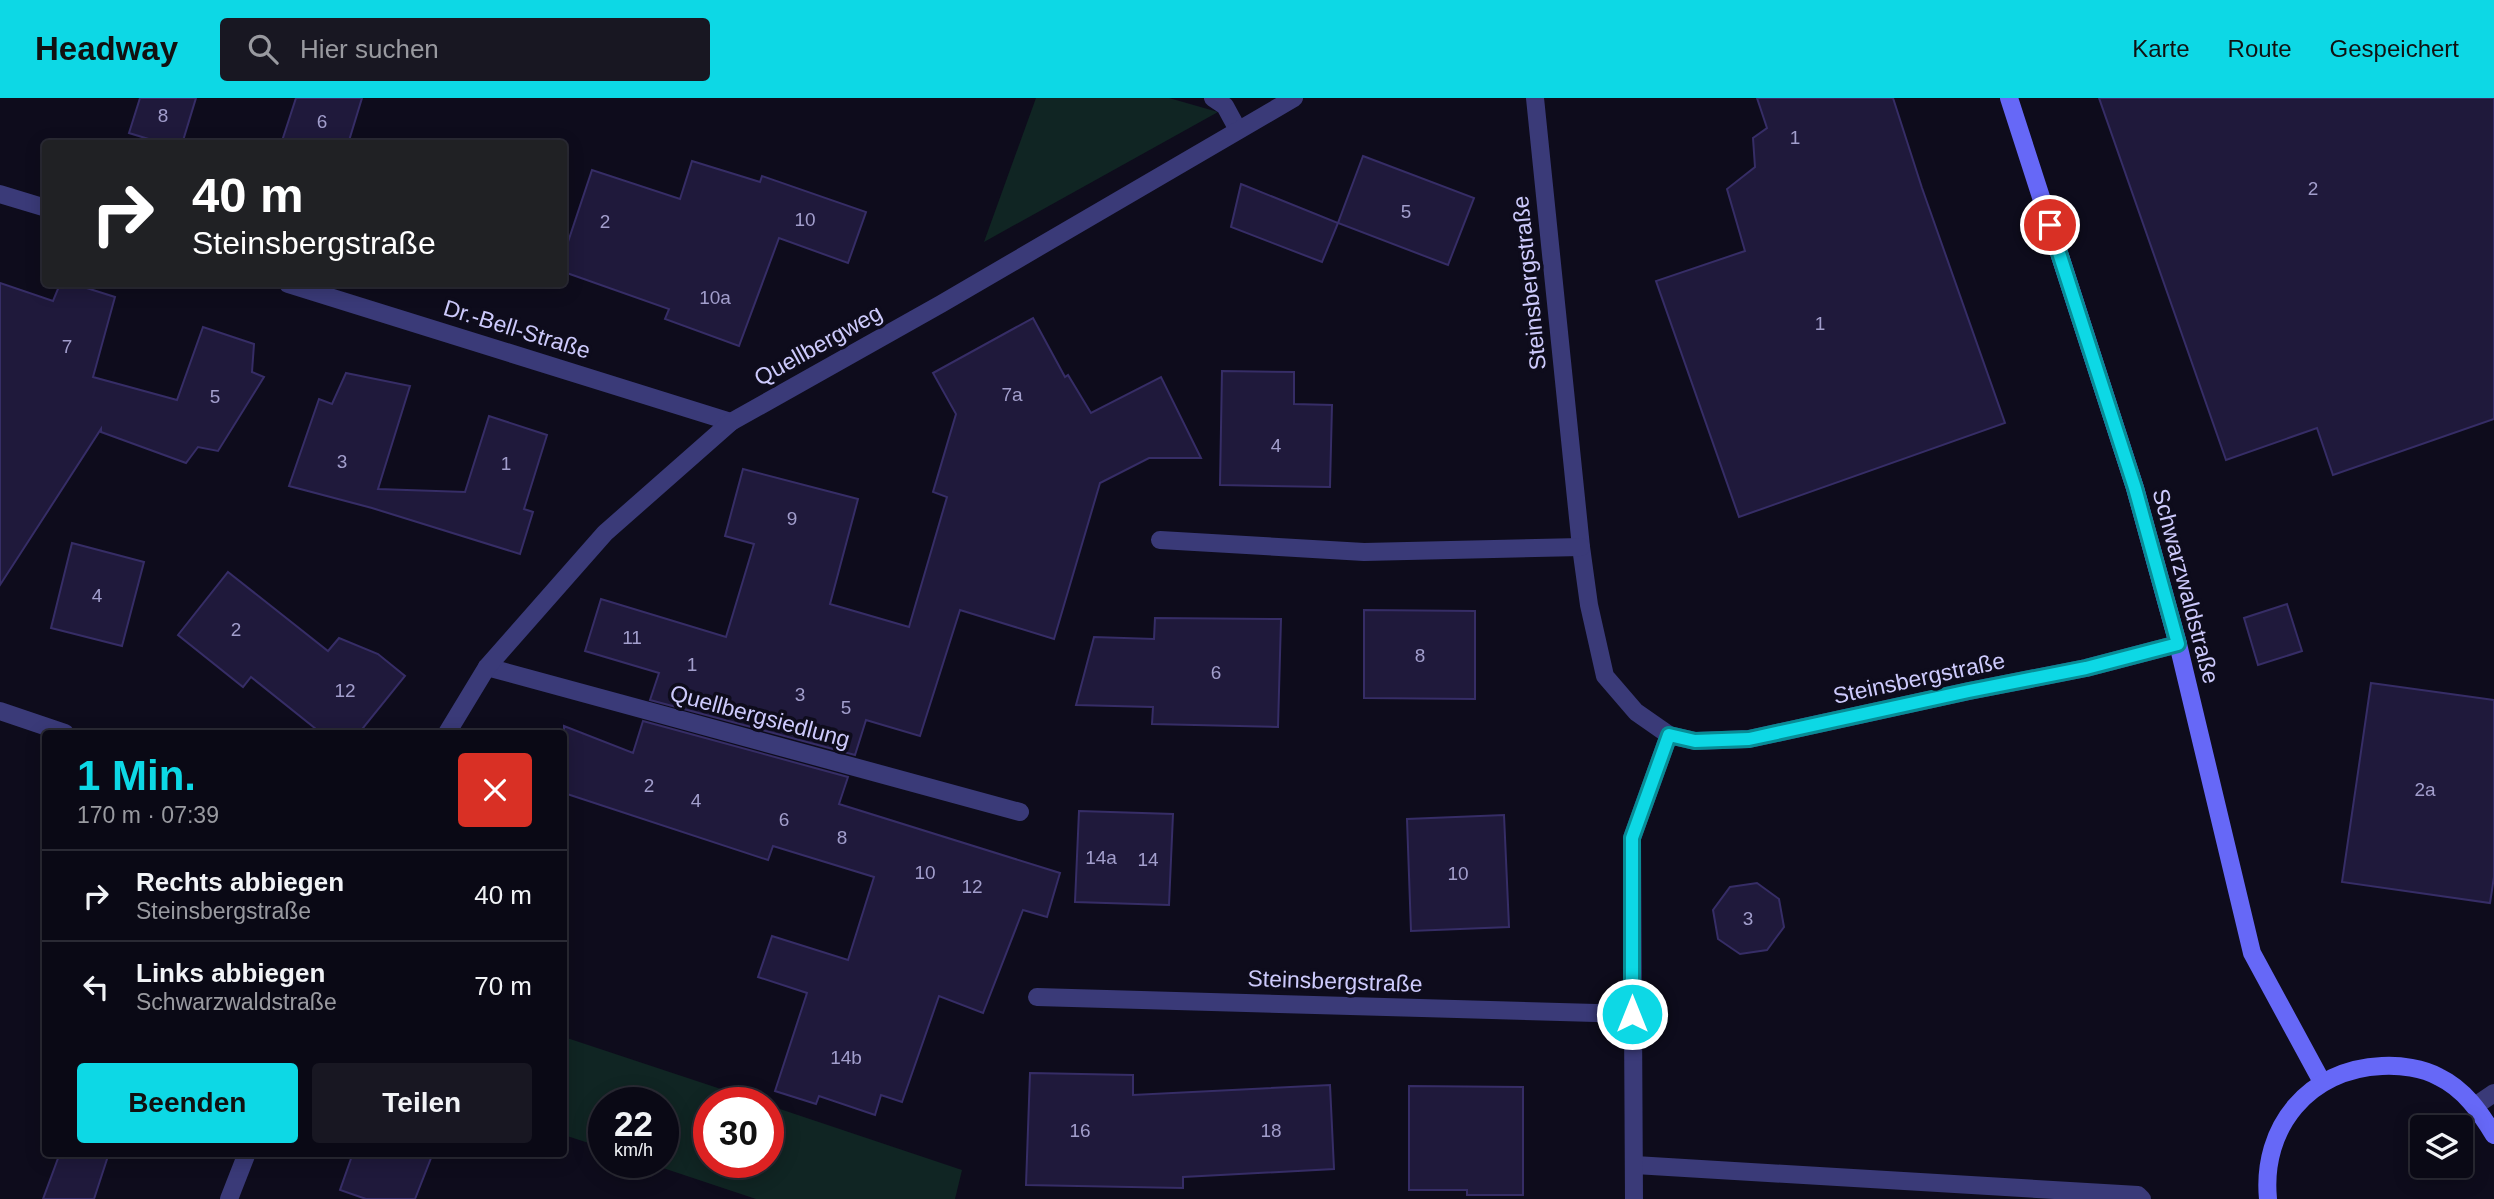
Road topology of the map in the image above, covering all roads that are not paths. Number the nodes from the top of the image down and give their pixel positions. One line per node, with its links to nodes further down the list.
1 (1213, 98): 5 (street)
2 (1294, 98): 5 (street, Quellbergweg)
3 (1535, 98): 11 (street, Steinsbergstraße)
4 (2008, 98): 12 (main road, Schwarzwaldstraße)
5 (1238, 130): 9 (street, Quellbergweg)
6 (0, 194): 7 (street)
7 (42, 207)
8 (298, 287): 9 (street, Dr.-Bell-Straße)
9 (731, 422): 13 (street, Quellbergweg)
10 (1160, 540): 11 (street)
11 (1581, 547): 17 (street, Steinsbergstraße)
12 (2178, 644): 17 (street, Steinsbergstraße); 21 (main road, Schwarzwaldstraße)
13 (487, 667): 16 (street, Quellbergweg); 18 (street, Quellbergsiedlung)
14 (0, 711): 15 (street)
15 (56, 730)
16 (449, 730)
17 (1669, 735): 20 (street)
18 (1020, 812)
19 (1037, 997): 20 (street, Steinsbergstraße)
20 (1632, 1014): 26 (street)
21 (2322, 1082): 23 (main road); 30 (main road)
22 (2494, 1093): 23 (street)
23 (2475, 1106): 24 (main road)
24 (2494, 1135)
25 (245, 1157): 27 (street)
26 (1635, 1165): 28 (street); 29 (street)
27 (229, 1199)
28 (1634, 1199)
29 (2142, 1199)
30 (2268, 1199)

